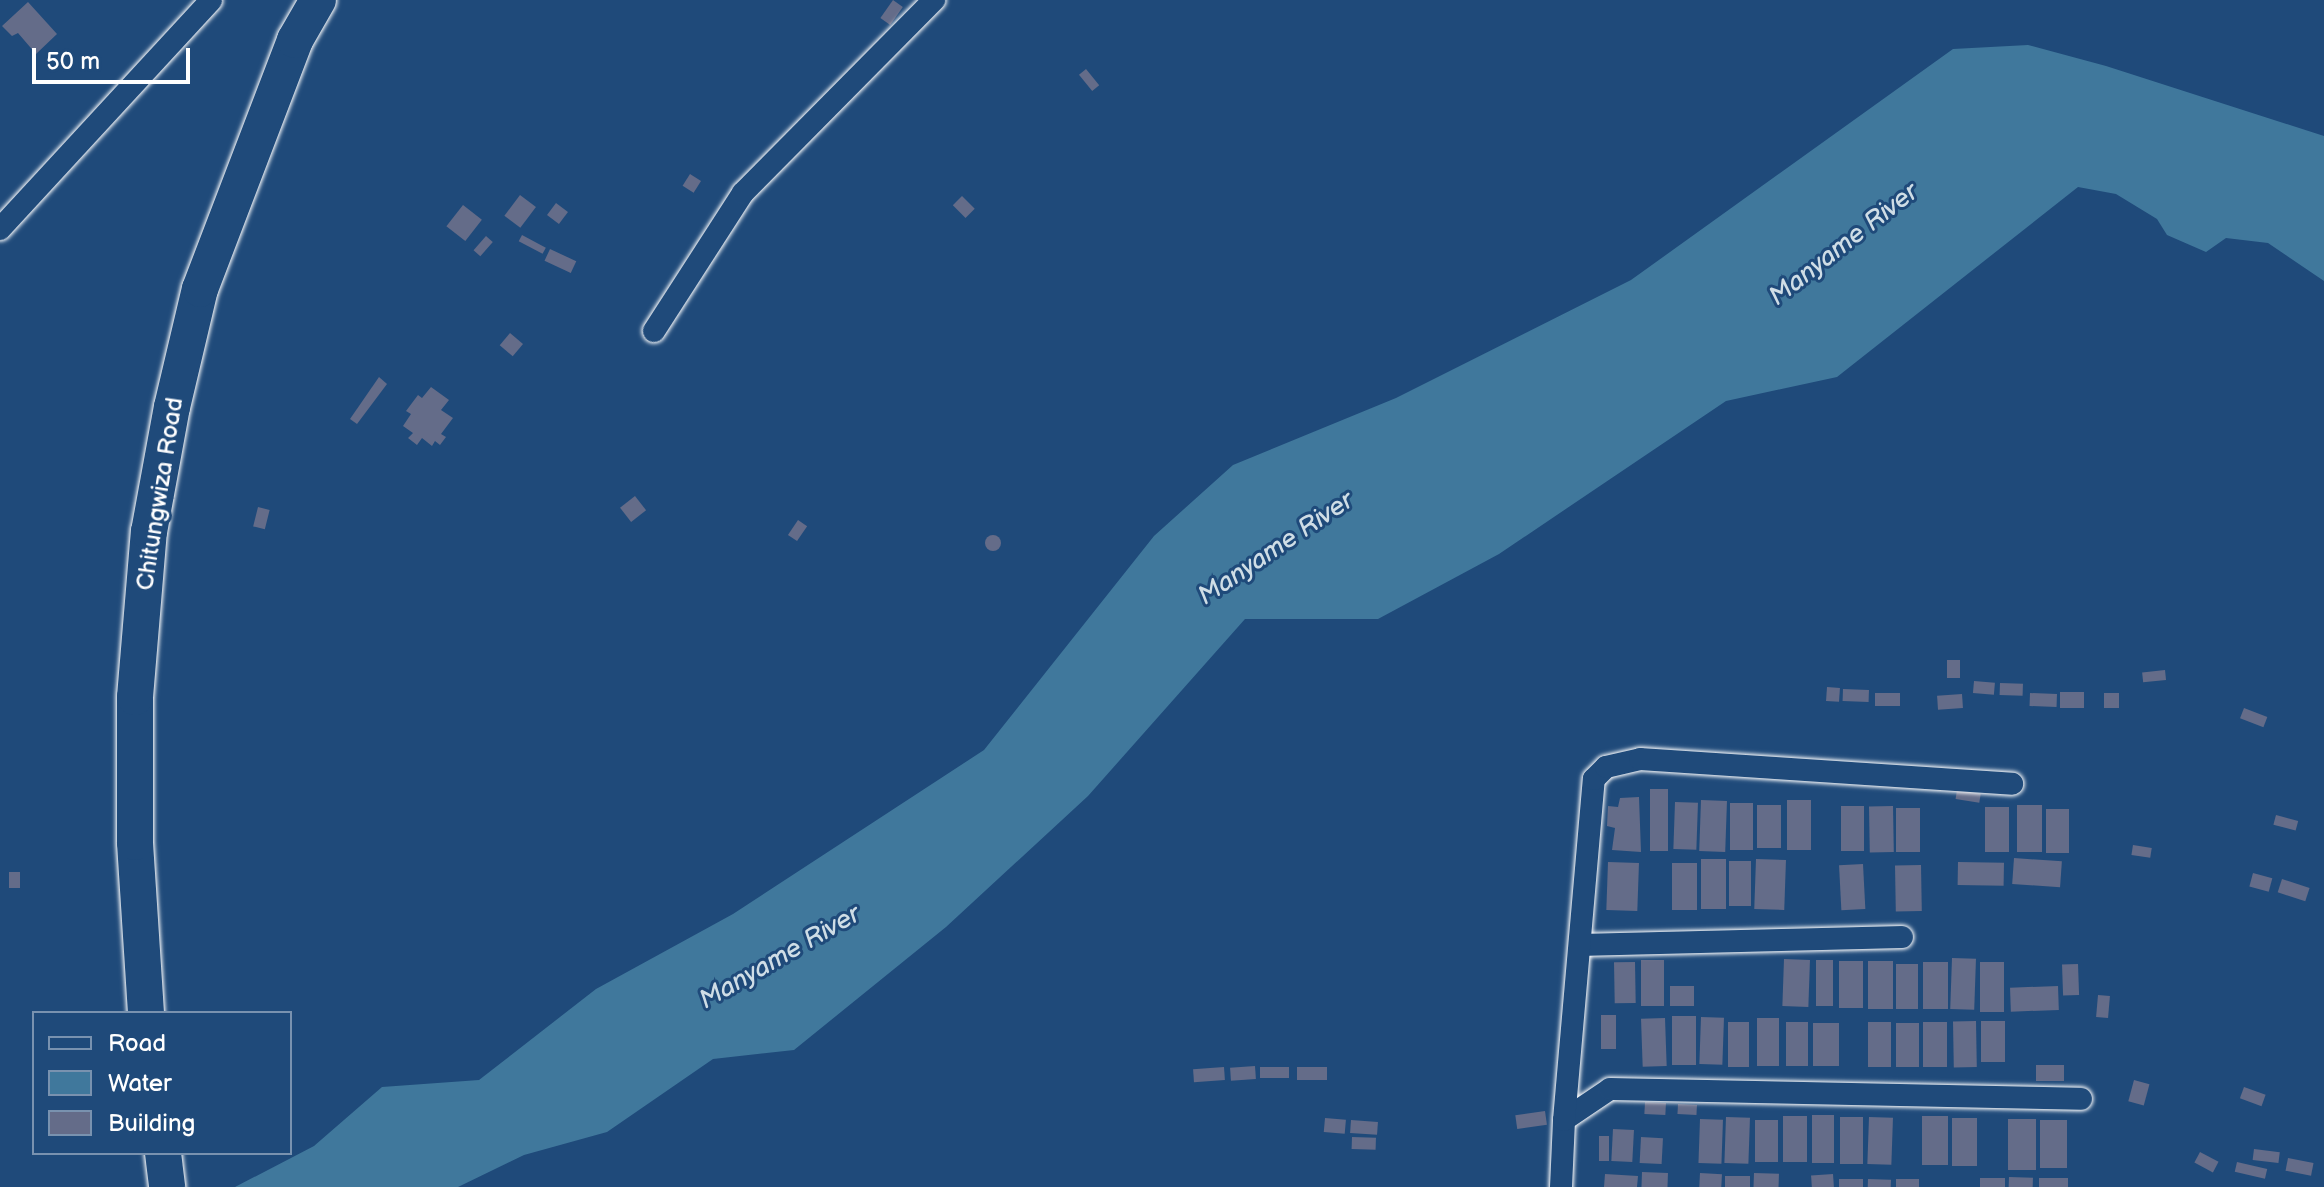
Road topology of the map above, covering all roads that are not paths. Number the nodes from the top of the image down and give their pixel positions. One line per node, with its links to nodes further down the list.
1 (211, 0): 4 (street)
2 (318, 0): 9 (main road, Chitungwiza Road)
3 (934, 0): 5 (street)
4 (0, 229)
5 (654, 331)
6 (2012, 784): 8 (street)
7 (1902, 937): 8 (street)
8 (1580, 945): 11 (street)
9 (146, 1011)
10 (2081, 1099): 11 (street)
11 (1564, 1120): 14 (street)
12 (163, 1155): 13 (main road)
13 (167, 1187)
14 (1561, 1187)

